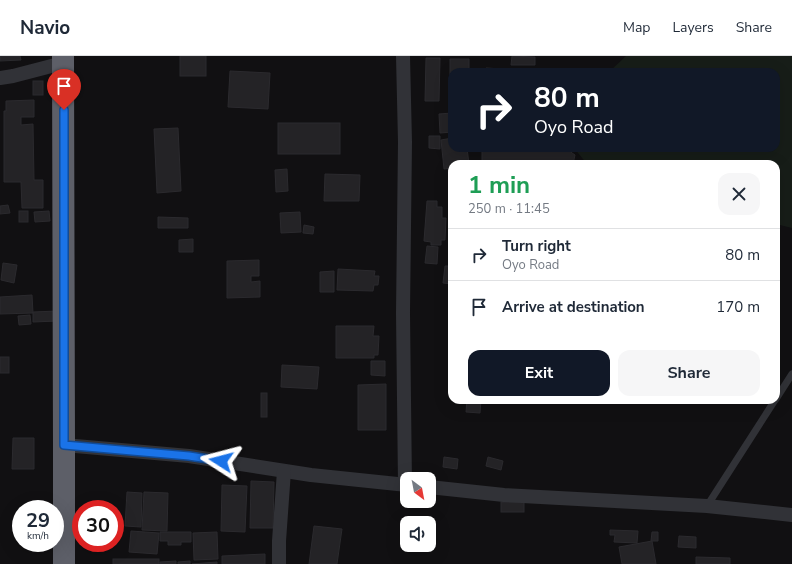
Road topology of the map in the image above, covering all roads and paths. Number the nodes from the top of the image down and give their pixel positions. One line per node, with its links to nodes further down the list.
1 (403, 56): 9 (street)
2 (63, 59): 3 (street); 7 (highway)
3 (0, 78)
4 (792, 374): 5 (lane)
5 (780, 393)
6 (773, 404): 12 (lane)
7 (64, 445): 8 (street); 14 (highway)
8 (284, 471): 10 (street); 15 (street)
9 (406, 472)
10 (400, 484)
11 (436, 488): 12 (street)
12 (707, 506): 13 (street)
13 (792, 515)
14 (64, 564)
15 (279, 564)

